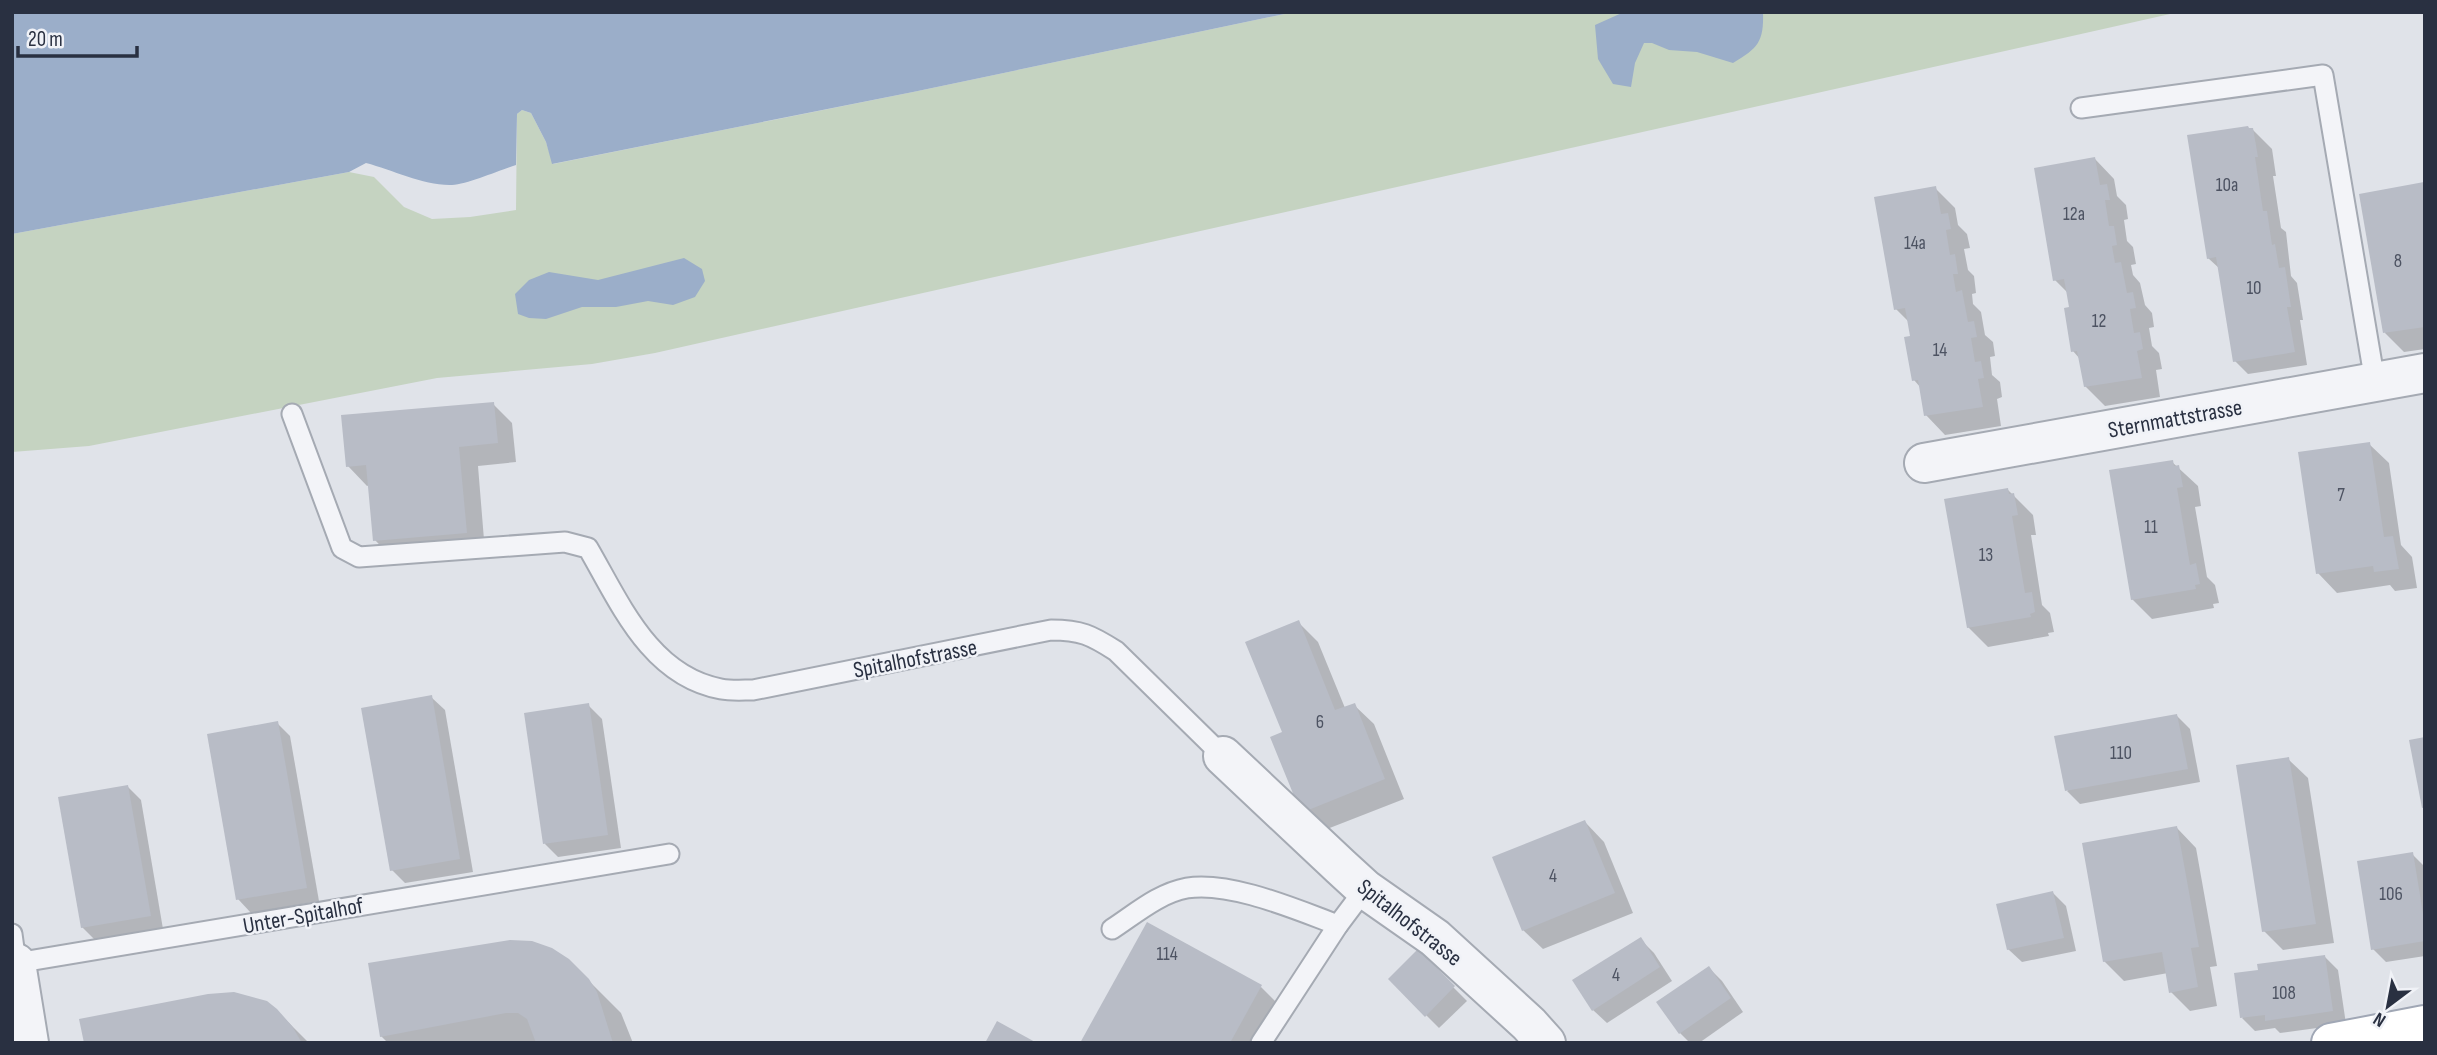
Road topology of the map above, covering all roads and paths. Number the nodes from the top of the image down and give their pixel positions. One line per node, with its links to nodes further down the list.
1 (2081, 108): 3 (lane)
2 (2425, 373): 3 (street, Sternmattstrasse)
3 (2375, 382): 5 (street, Sternmattstrasse)
4 (292, 414): 6 (lane, Spitalhofstrasse)
5 (1924, 463)
6 (1223, 756): 8 (street, Spitalhofstrasse)
7 (669, 854): 11 (lane, Unter-Spitalhof)
8 (1365, 888): 9 (lane); 15 (street, Spitalhofstrasse)
9 (1338, 925): 10 (lane); 14 (lane)
10 (1112, 929)
11 (14, 949): 13 (street, Unter-Spitalhof)
12 (2425, 1025): 16 (main road)
13 (29, 1043)
14 (1261, 1043)
15 (1546, 1043)
16 (2331, 1043)

